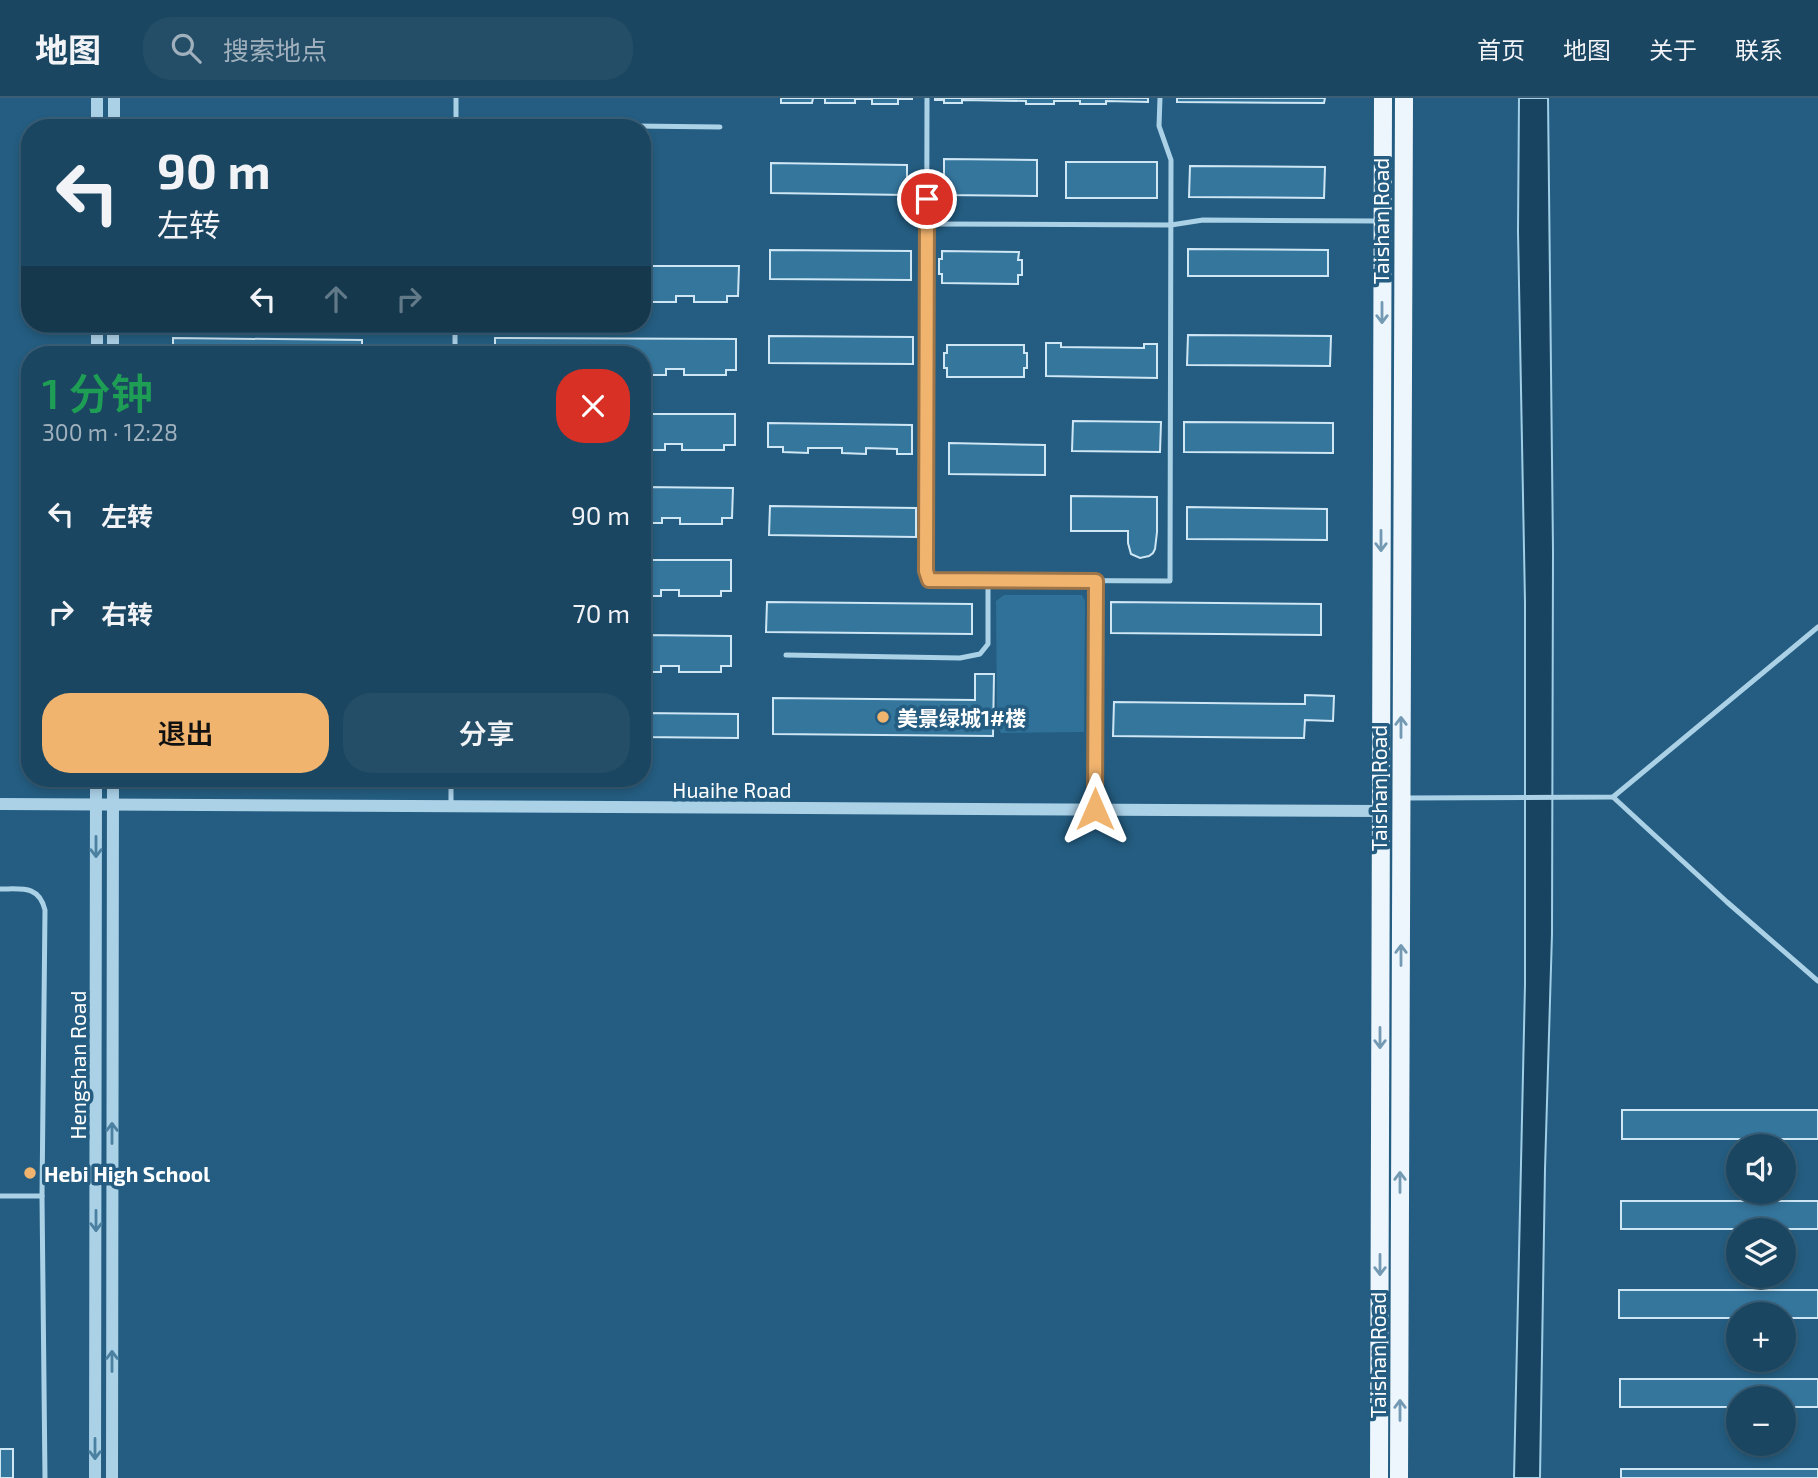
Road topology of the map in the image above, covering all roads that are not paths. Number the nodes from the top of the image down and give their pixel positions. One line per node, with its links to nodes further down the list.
1 (97, 98): 8 (street)
2 (114, 98): 9 (street)
3 (456, 98): 10 (lane)
4 (927, 98): 14 (lane)
5 (1160, 98): 15 (lane)
6 (1383, 98): 13 (main road, Taishan Road)
7 (1404, 98): 24 (main road, Taishan Road, one-way to 7)
8 (97, 119)
9 (114, 119)
10 (456, 119)
11 (651, 127): 12 (lane)
12 (720, 127)
13 (1382, 221): 15 (lane); 30 (main road, Taishan Road, one-way to 30)
14 (927, 224): 15 (lane); 16 (lane)
15 (1171, 226): 17 (lane)
16 (988, 580): 17 (lane); 19 (lane)
17 (1096, 581): 29 (lane)
18 (1818, 627): 23 (lane)
19 (786, 655)
20 (96, 787): 26 (street, Hengshan Road)
21 (113, 787): 27 (street, Hengshan Road)
22 (451, 787): 28 (lane)
23 (1613, 797): 24 (lane); 32 (lane)
24 (1401, 798): 39 (main road, Taishan Road, one-way to 24)
25 (0, 804): 26 (street, Huaihe Road)
26 (96, 805): 27 (street, Huaihe Road); 36 (street, Hengshan Road, one-way to 36)
27 (113, 805): 28 (street, Huaihe Road); 37 (street, Hengshan Road, one-way to 27)
28 (451, 807): 29 (street, Huaihe Road)
29 (1095, 809): 30 (street, Huaihe Road)
30 (1381, 811): 38 (main road, Taishan Road, one-way to 38)
31 (0, 889): 34 (lane)
32 (1818, 980)
33 (0, 1196): 34 (lane)
34 (42, 1196): 35 (lane)
35 (45, 1478)
36 (95, 1478)
37 (112, 1478)
38 (1379, 1478)
39 (1399, 1478)

